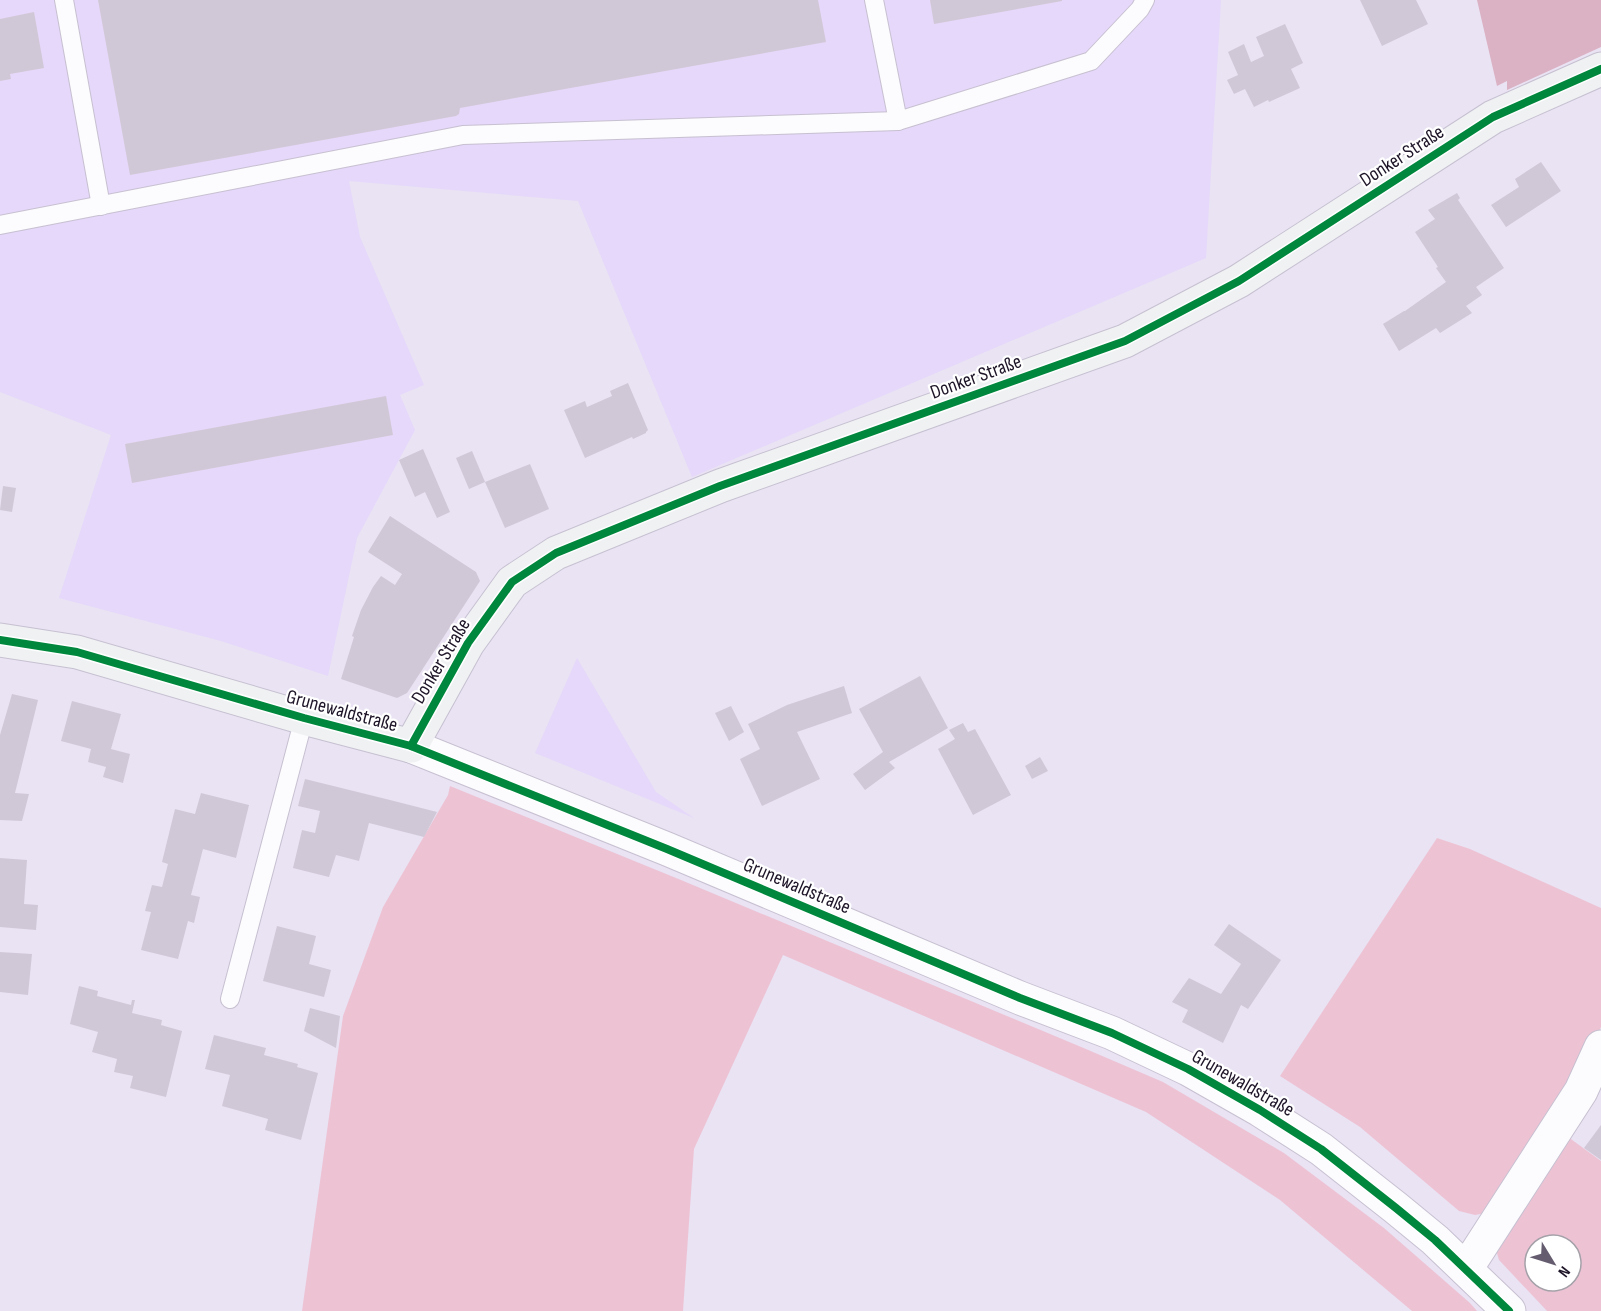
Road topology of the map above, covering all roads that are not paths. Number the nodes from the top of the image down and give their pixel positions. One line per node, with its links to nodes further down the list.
1 (64, 0): 6 (lane)
2 (874, 0): 5 (lane)
3 (1145, 0): 5 (lane)
4 (1601, 69): 10 (street, Donker Straße)
5 (898, 122): 6 (lane)
6 (101, 206): 7 (lane)
7 (0, 225)
8 (0, 640): 9 (street, Grunewaldstraße)
9 (304, 718): 10 (street, Grunewaldstraße); 11 (lane, Grunewaldstraße)
10 (411, 746): 13 (street, Grunewaldstraße)
11 (230, 999)
12 (1601, 1047): 13 (street)
13 (1466, 1269): 14 (street, Grunewaldstraße)
14 (1509, 1311)

